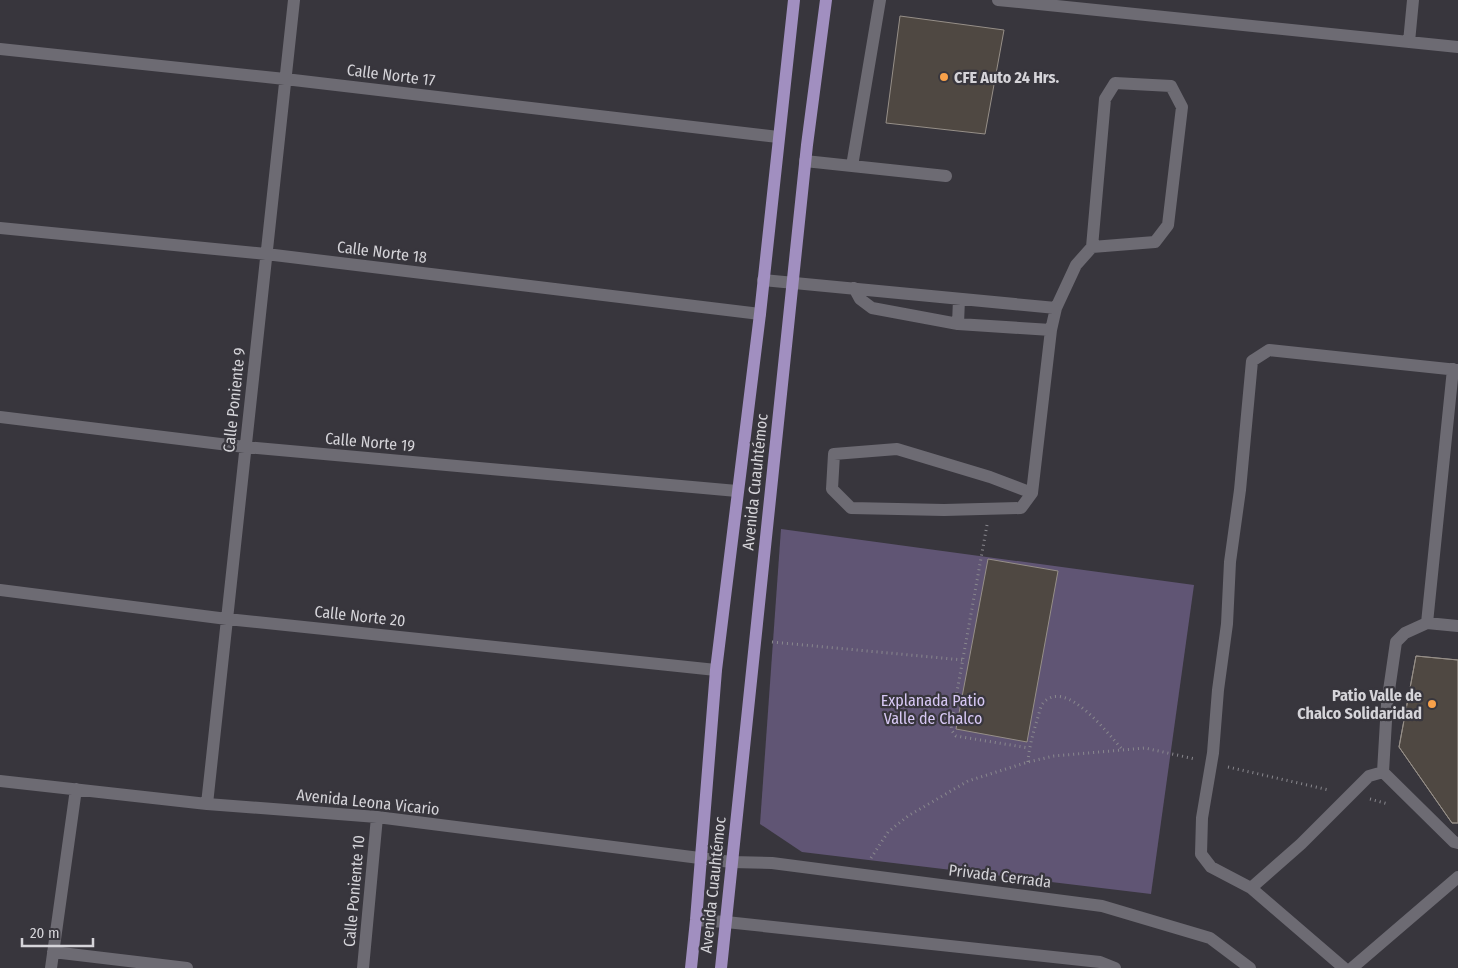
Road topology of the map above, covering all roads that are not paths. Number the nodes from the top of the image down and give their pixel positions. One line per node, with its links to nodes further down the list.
1 (294, 0): 11 (street, Calle Poniente 9)
2 (794, 0): 12 (main road, Avenida Cuauhtémoc)
3 (826, 0): 13 (main road, Avenida Cuauhtémoc)
4 (880, 0): 14 (street)
5 (998, 0): 7 (street)
6 (1412, 0): 8 (street)
7 (1121, 6): 8 (street)
8 (1409, 42): 9 (street)
9 (1458, 47)
10 (0, 49): 11 (street, Calle Norte 17)
11 (285, 79): 12 (street, Calle Norte 17); 18 (street, Calle Poniente 9)
12 (778, 137): 19 (main road, Avenida Cuauhtémoc)
13 (805, 161): 14 (street); 20 (main road, Avenida Cuauhtémoc)
14 (852, 166): 15 (street)
15 (946, 176)
16 (0, 228): 18 (street, Calle Norte 18)
17 (1092, 247): 17 (street); 23 (street)
18 (266, 254): 24 (street, Calle Norte 18); 29 (street, Calle Poniente 9)
19 (763, 280): 20 (street); 24 (main road, Avenida Cuauhtémoc)
20 (793, 282): 21 (street); 44 (main road, Avenida Cuauhtémoc)
21 (854, 288): 22 (street); 25 (street)
22 (959, 299): 23 (street); 25 (street)
23 (1056, 308): 26 (street)
24 (760, 314): 30 (main road, Avenida Cuauhtémoc)
25 (958, 324): 26 (street)
26 (1051, 330): 31 (street)
27 (1456, 369): 34 (street); 46 (street)
28 (0, 417): 29 (street, Calle Norte 19)
29 (245, 447): 30 (street, Calle Norte 19); 33 (street, Calle Poniente 9)
30 (737, 490): 36 (main road, Avenida Cuauhtémoc)
31 (1032, 493): 31 (street)
32 (0, 590): 33 (street, Calle Norte 20)
33 (227, 619): 36 (street, Calle Norte 20); 40 (street, Calle Poniente 9)
34 (1427, 623): 35 (street); 37 (street)
35 (1458, 626)
36 (716, 670): 43 (main road, Avenida Cuauhtémoc)
37 (1383, 772): 42 (street); 46 (street)
38 (0, 781): 39 (street, Avenida Leona Vicario)
39 (76, 789): 40 (street, Avenida Leona Vicario); 49 (street)
40 (207, 804): 41 (street, Avenida Leona Vicario)
41 (377, 817): 43 (street, Avenida Leona Vicario); 52 (street, Calle Poniente 10)
42 (1458, 843)
43 (701, 858): 44 (street, Avenida Leona Vicario); 47 (main road, Avenida Cuauhtémoc)
44 (731, 862): 48 (main road, Avenida Cuauhtémoc); 56 (street, Privada Cerrada)
45 (1458, 878): 58 (street)
46 (1250, 888): 57 (street)
47 (696, 920): 48 (street); 53 (main road, Avenida Cuauhtémoc)
48 (726, 922): 54 (main road, Avenida Cuauhtémoc); 55 (street)
49 (53, 952): 50 (street); 51 (street)
50 (51, 968)
51 (188, 968)
52 (363, 968)
53 (691, 968)
54 (721, 968)
55 (1115, 968)
56 (1250, 968)
57 (1344, 968)
58 (1352, 968)

